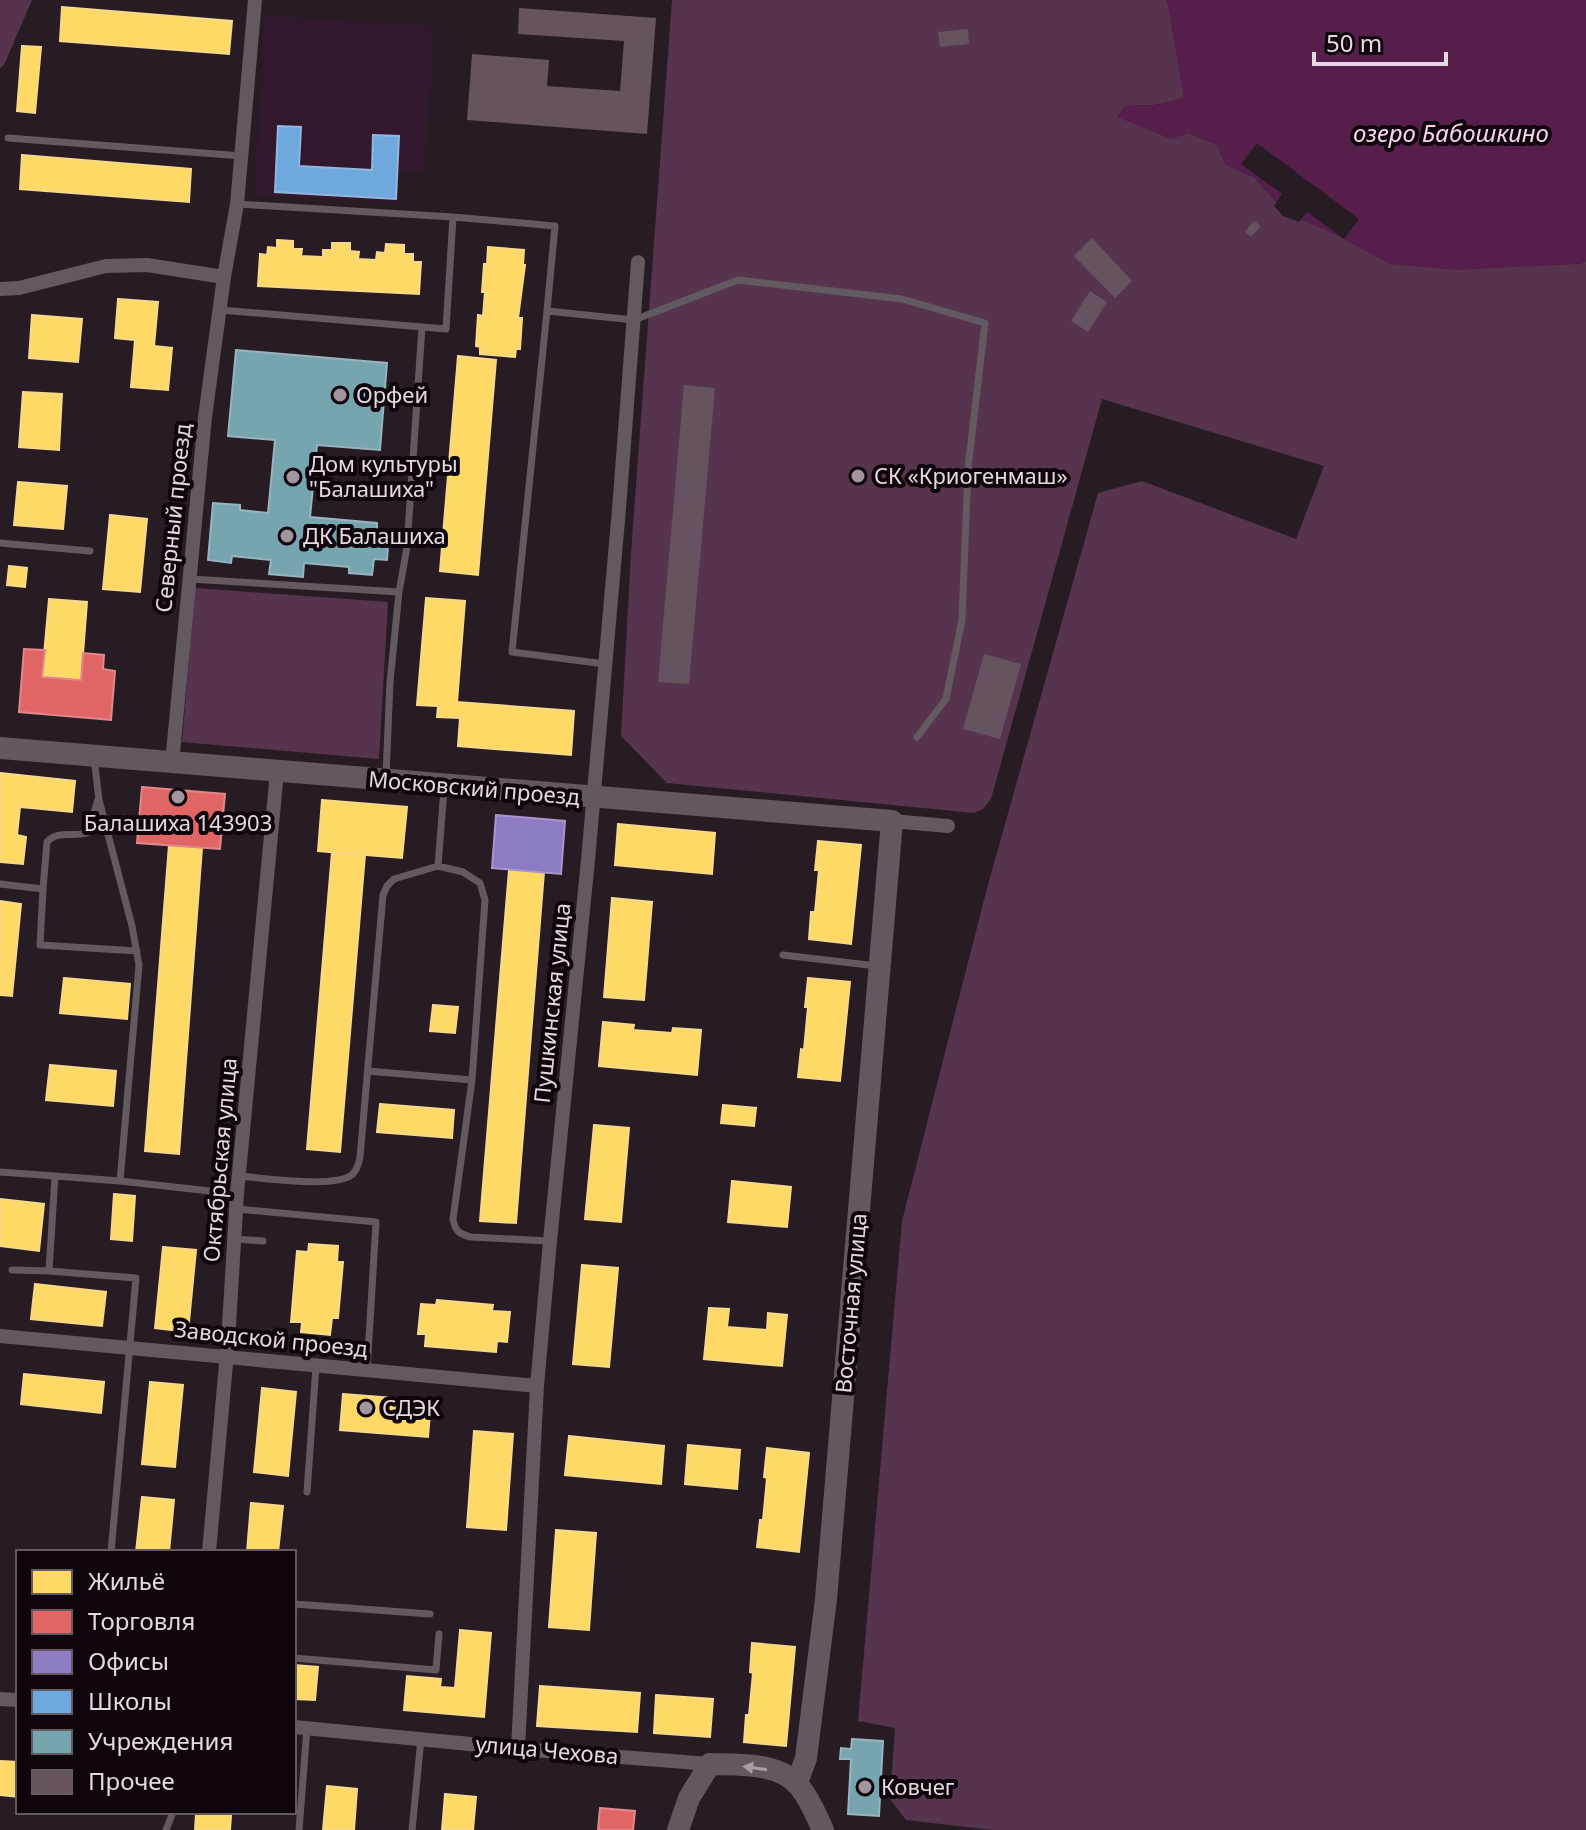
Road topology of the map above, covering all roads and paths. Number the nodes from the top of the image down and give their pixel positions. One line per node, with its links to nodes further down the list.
1 (255, 0): 3 (street, Северный проезд)
2 (8, 138): 3 (lane)
3 (242, 156): 4 (street, Северный проезд)
4 (237, 204): 5 (lane); 7 (street, Северный проезд)
5 (453, 217): 10 (lane); 12 (lane)
6 (638, 262): 11 (street, Пушкинская улица)
7 (224, 277): 8 (street); 9 (street, Северный проезд)
8 (0, 289)
9 (220, 310): 12 (lane); 15 (street, Северный проезд)
10 (547, 311): 11 (lane); 17 (lane)
11 (634, 320): 17 (street, Пушкинская улица); 18 (lane)
12 (422, 327): 16 (lane)
13 (0, 543): 14 (lane)
14 (90, 551)
15 (189, 579): 16 (lane); 21 (street, Северный проезд)
16 (399, 592): 23 (lane)
17 (605, 664): 26 (street, Пушкинская улица)
18 (917, 737)
19 (0, 748): 20 (street, Московский проезд)
20 (94, 755): 21 (street, Московский проезд); 25 (lane)
21 (172, 763): 22 (street, Московский проезд)
22 (277, 772): 23 (street, Московский проезд); 39 (street, Октябрьская улица)
23 (386, 781): 24 (street, Московский проезд)
24 (444, 785): 26 (street, Московский проезд); 29 (lane)
25 (99, 797): 31 (lane); 32 (lane)
26 (593, 797): 27 (street, Московский проезд); 44 (street, Пушкинская улица)
27 (892, 821): 28 (street, Московский проезд); 34 (street, Восточная улица)
28 (948, 826)
29 (438, 866): 35 (lane); 36 (lane)
30 (0, 884): 31 (lane)
31 (43, 889): 32 (lane)
32 (137, 951): 40 (lane)
33 (783, 955): 34 (lane)
34 (879, 966): 66 (street, Восточная улица)
35 (368, 1071): 36 (lane); 39 (lane)
36 (472, 1080): 44 (lane)
37 (0, 1172): 38 (lane)
38 (55, 1176): 40 (lane); 46 (lane)
39 (239, 1176): 41 (street, Октябрьская улица)
40 (120, 1181): 41 (lane)
41 (237, 1202): 42 (street, Октябрьская улица); 51 (lane)
42 (234, 1239): 43 (lane); 49 (street, Октябрьская улица)
43 (263, 1241)
44 (550, 1241): 52 (street, Пушкинская улица)
45 (12, 1270): 46 (lane)
46 (49, 1271): 48 (lane)
47 (0, 1336): 48 (street, Заводской проезд)
48 (129, 1346): 49 (street, Заводской проезд); 54 (lane)
49 (226, 1357): 50 (street, Заводской проезд); 55 (street, Октябрьская улица)
50 (316, 1366): 51 (street, Заводской проезд); 53 (lane)
51 (367, 1371): 52 (street, Заводской проезд)
52 (537, 1386): 62 (street, Пушкинская улица)
53 (307, 1492)
54 (111, 1550)
55 (209, 1550)
56 (296, 1605): 57 (lane)
57 (430, 1614)
58 (439, 1634): 59 (lane)
59 (296, 1658)
60 (301, 1727): 61 (street, улица Чехова); 64 (lane)
61 (421, 1739): 62 (street, улица Чехова); 68 (lane)
62 (518, 1748): 65 (street, улица Чехова)
63 (296, 1762): 64 (lane)
64 (304, 1763): 67 (lane)
65 (710, 1764): 66 (street, улица Чехова, one-way to 65); 69 (street)
66 (797, 1783): 70 (street)
67 (299, 1830)
68 (412, 1830)
69 (678, 1830)
70 (823, 1830)

